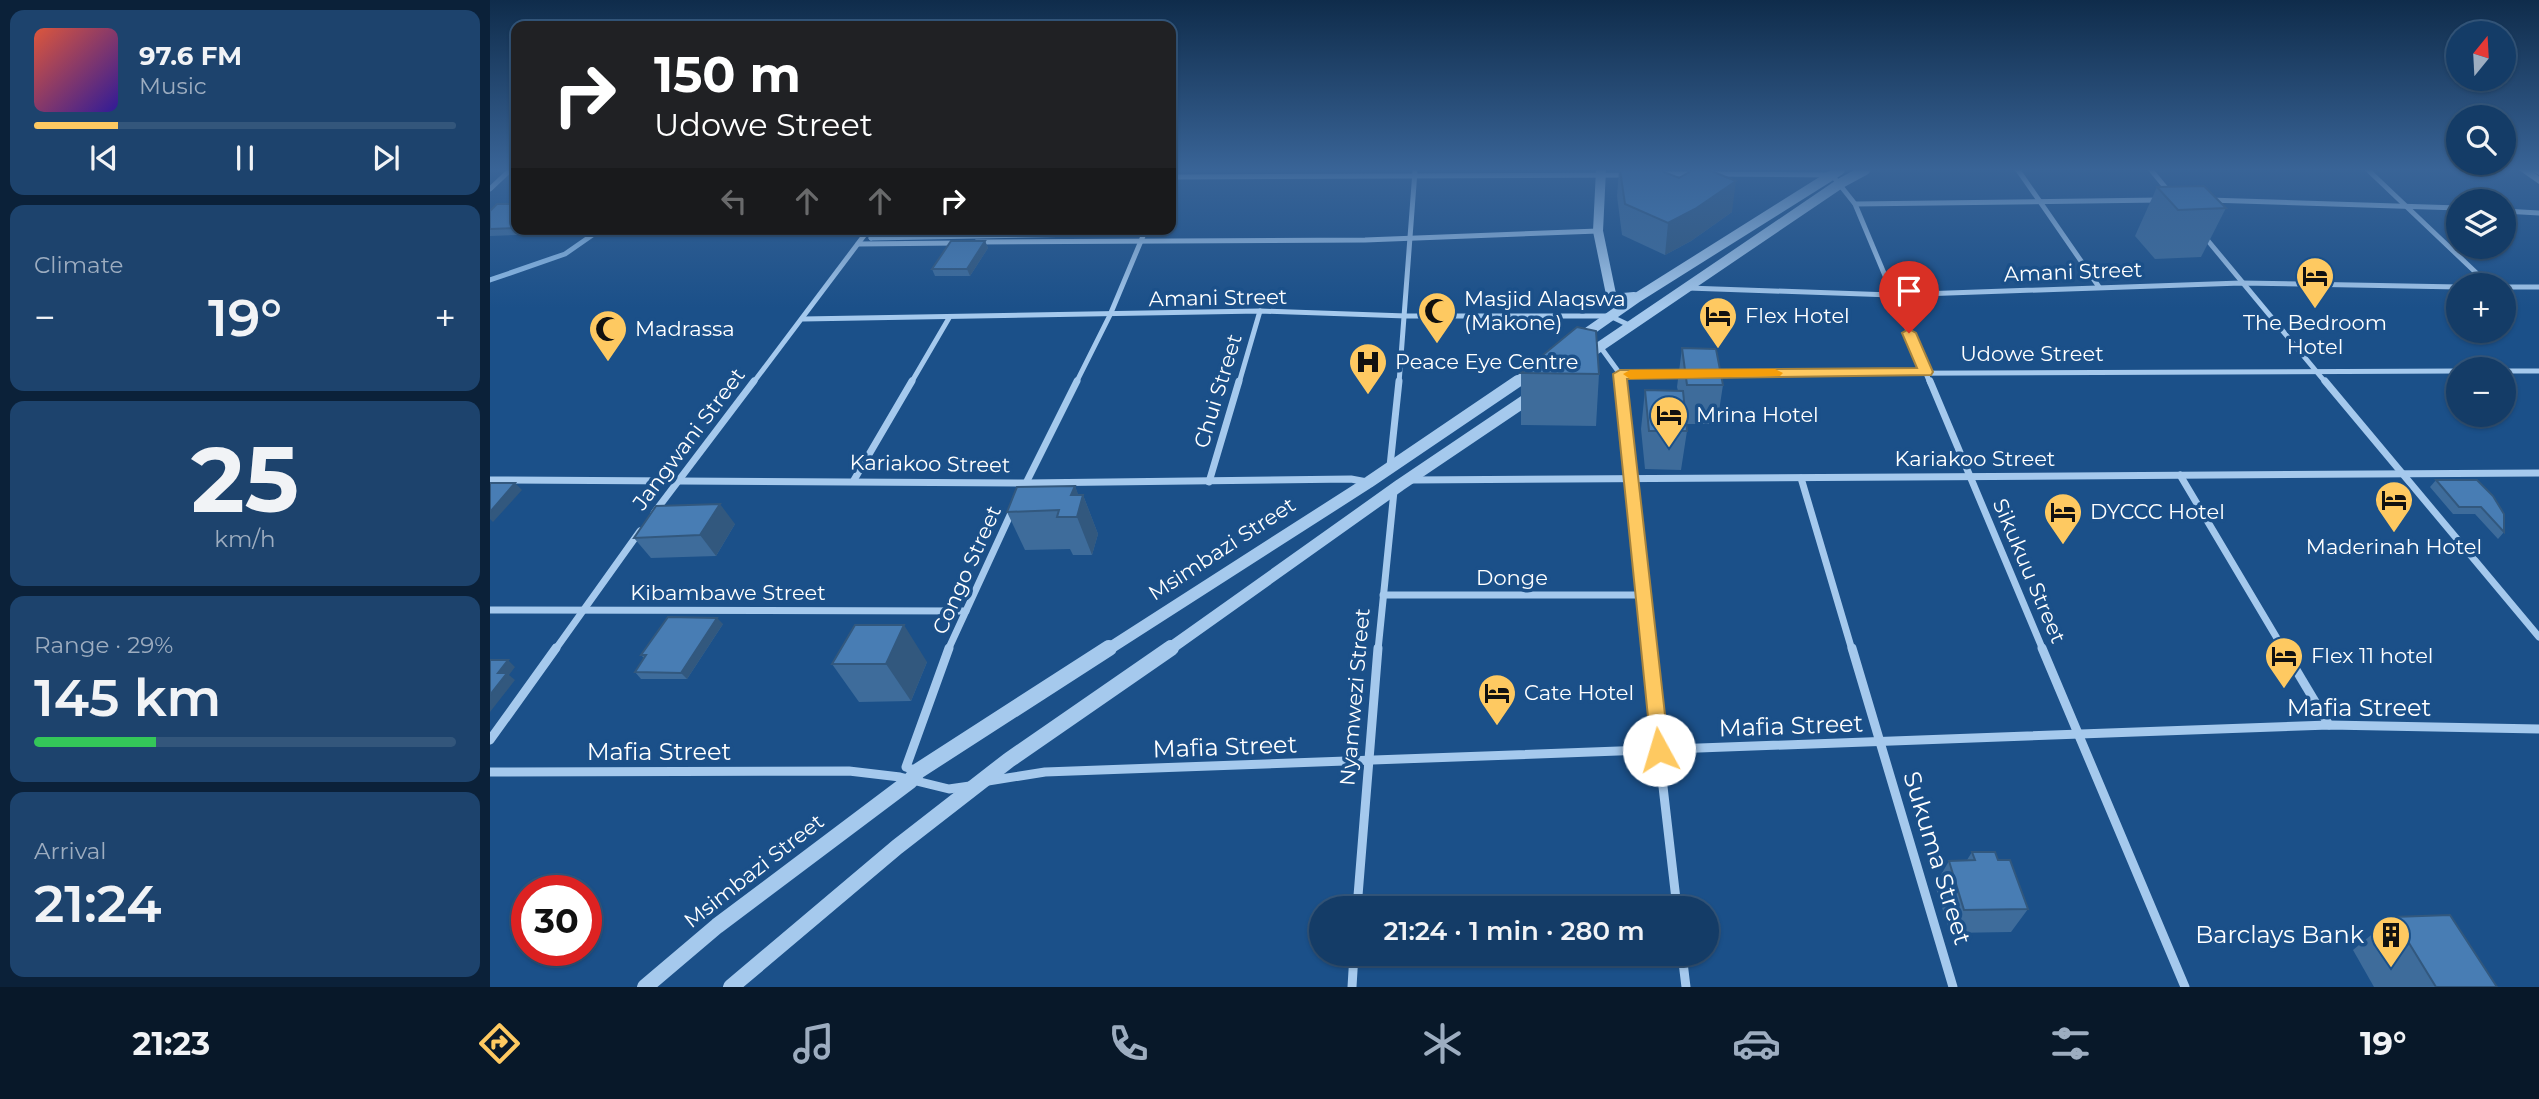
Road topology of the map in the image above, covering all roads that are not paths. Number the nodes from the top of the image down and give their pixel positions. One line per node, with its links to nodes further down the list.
1 (1411, 216): 13 (street)
2 (1599, 216): 8 (street)
3 (1766, 216): 23 (street)
4 (1792, 216): 20 (street)
5 (1860, 216): 22 (street, Sikukuu Street)
6 (2051, 216): 17 (street)
7 (2418, 216): 15 (street)
8 (1598, 231): 13 (street); 23 (street)
9 (2200, 231): 16 (street)
10 (865, 235): 14 (street, Jangwani Street)
11 (1144, 235): 12 (street, Congo Street)
12 (1142, 240): 13 (street); 14 (street); 25 (street, Congo Street)
13 (1408, 241): 26 (street)
14 (858, 244): 29 (street, Jangwani Street)
15 (2477, 273)
16 (2241, 283): 17 (street, Amani Street); 18 (street, Amani Street); 36 (street)
17 (2099, 287): 22 (street, Amani Street)
18 (2446, 287)
19 (2539, 287): 21 (street)
20 (1688, 288): 22 (street, Amani Street); 30 (street)
21 (2516, 288)
22 (1892, 295): 40 (street, Sikukuu Street)
23 (1638, 297): 27 (street)
24 (1261, 311): 25 (street, Amani Street); 26 (street, Amani Street); 56 (street, Chui Street)
25 (1110, 316): 28 (street, Amani Street); 58 (street, Congo Street)
26 (1406, 316): 27 (street, Amani Street); 45 (street)
27 (1610, 316): 30 (street, Amani Street); 31 (street)
28 (949, 318): 29 (street, Amani Street); 54 (street)
29 (803, 319): 53 (street, Jangwani Street)
30 (1631, 326): 33 (street)
31 (1583, 336): 32 (street); 33 (street)
32 (1572, 343)
33 (1601, 346): 35 (street); 41 (street)
34 (1550, 358): 45 (street, Msimbazi Street)
35 (1578, 362)
36 (2318, 371): 37 (street, Udowe Street); 40 (street, Udowe Street); 47 (street)
37 (2446, 371)
38 (2516, 371): 39 (street)
39 (2539, 371)
40 (1926, 372): 43 (street, Udowe Street); 49 (street, Sikukuu Street)
41 (1620, 374): 42 (street); 51 (street)
42 (1689, 374)
43 (1703, 374)
44 (1545, 387): 55 (street)
45 (1390, 466): 57 (street, Msimbazi Street)
46 (2539, 473): 47 (street, Kariakoo Street)
47 (2403, 474): 48 (street, Kariakoo Street); 67 (street)
48 (2180, 475): 49 (street, Kariakoo Street); 68 (street)
49 (1970, 477): 50 (street, Kariakoo Street); 70 (street, Sikukuu Street)
50 (1801, 478): 51 (street, Kariakoo Street); 72 (street, Sukuma Street)
51 (1628, 479): 55 (street, Kariakoo Street); 63 (street)
52 (490, 480): 53 (street, Kariakoo Street)
53 (678, 480): 54 (street, Kariakoo Street); 65 (street, Jangwani Street)
54 (854, 480): 58 (street, Kariakoo Street)
55 (1412, 480): 59 (street)
56 (1209, 482): 57 (street, Kariakoo Street); 58 (street, Kariakoo Street)
57 (1368, 482): 76 (street, Msimbazi Street)
58 (1026, 483): 60 (street, Congo Street)
59 (1394, 490): 62 (street, Nyamwezi Street); 77 (street)
60 (1020, 494)
61 (1015, 506): 66 (street, Congo Street)
62 (1383, 595): 63 (street, Donge); 74 (street, Nyamwezi Street)
63 (1642, 596): 73 (street)
64 (490, 610): 65 (street, Kibambawe Street)
65 (583, 610): 66 (street, Kibambawe Street); 71 (street, Jangwani Street)
66 (966, 611): 76 (street, Congo Street)
67 (2539, 637)
68 (2329, 724): 69 (street, Mafia Street); 70 (street, Mafia Street)
69 (2539, 729)
70 (2079, 734): 72 (street, Mafia Street); 87 (street, Sikukuu Street)
71 (490, 740)
72 (1880, 741): 73 (street, Mafia Street); 86 (street, Sukuma Street)
73 (1659, 750): 74 (street, Mafia Street); 79 (street)
74 (1367, 761): 77 (street, Mafia Street); 78 (street, Nyamwezi Street)
75 (490, 772): 76 (street, Mafia Street)
76 (914, 776): 77 (street, Mafia Street); 82 (street, Msimbazi Street)
77 (978, 786): 83 (street)
78 (1358, 896)
79 (1676, 896)
80 (1353, 966): 84 (street)
81 (1683, 966): 85 (street)
82 (645, 987)
83 (731, 987)
84 (1352, 987)
85 (1686, 987)
86 (1953, 987)
87 (2185, 987)

